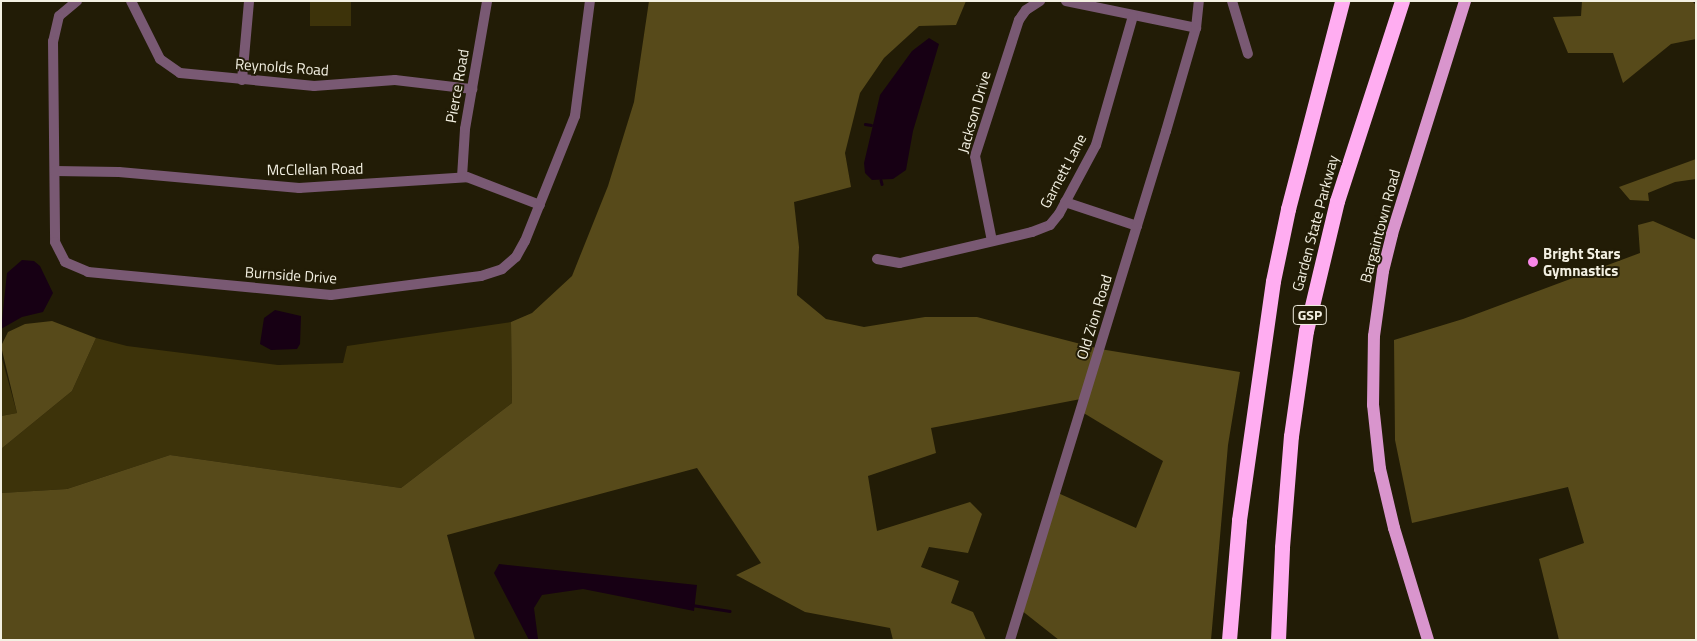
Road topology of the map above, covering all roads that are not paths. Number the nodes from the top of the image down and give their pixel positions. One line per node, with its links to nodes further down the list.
1 (77, 1): 18 (street, Burnside Drive)
2 (131, 1): 16 (street, Reynolds Road)
3 (249, 1): 16 (street)
4 (486, 1): 17 (street, Pierce Road)
5 (590, 1): 21 (street, Burnside Drive)
6 (1040, 1): 23 (street, Jackson Drive)
7 (1066, 1): 13 (street)
8 (1199, 1): 14 (street, Old Zion Road)
9 (1232, 1): 15 (street)
10 (1342, 1): 26 (highway, Garden State Parkway)
11 (1402, 1): 27 (highway, Garden State Parkway / GSP)
12 (1465, 1): 28 (main road, Bargaintown Road)
13 (1133, 16): 14 (street); 20 (street, Garnett Lane)
14 (1196, 28): 22 (street, Old Zion Road)
15 (1248, 54)
16 (242, 80): 17 (street, Reynolds Road)
17 (472, 89): 19 (street, Pierce Road)
18 (55, 171): 19 (street, McClellan Road); 21 (street, Burnside Drive)
19 (462, 177): 21 (street, McClellan Road)
20 (1065, 202): 22 (street); 23 (street, Garnett Lane)
21 (540, 205)
22 (1137, 226): 25 (street, Old Zion Road)
23 (992, 241): 24 (street, Garnett Lane)
24 (877, 259)
25 (1010, 640)
26 (1229, 640)
27 (1278, 640)
28 (1428, 640)

